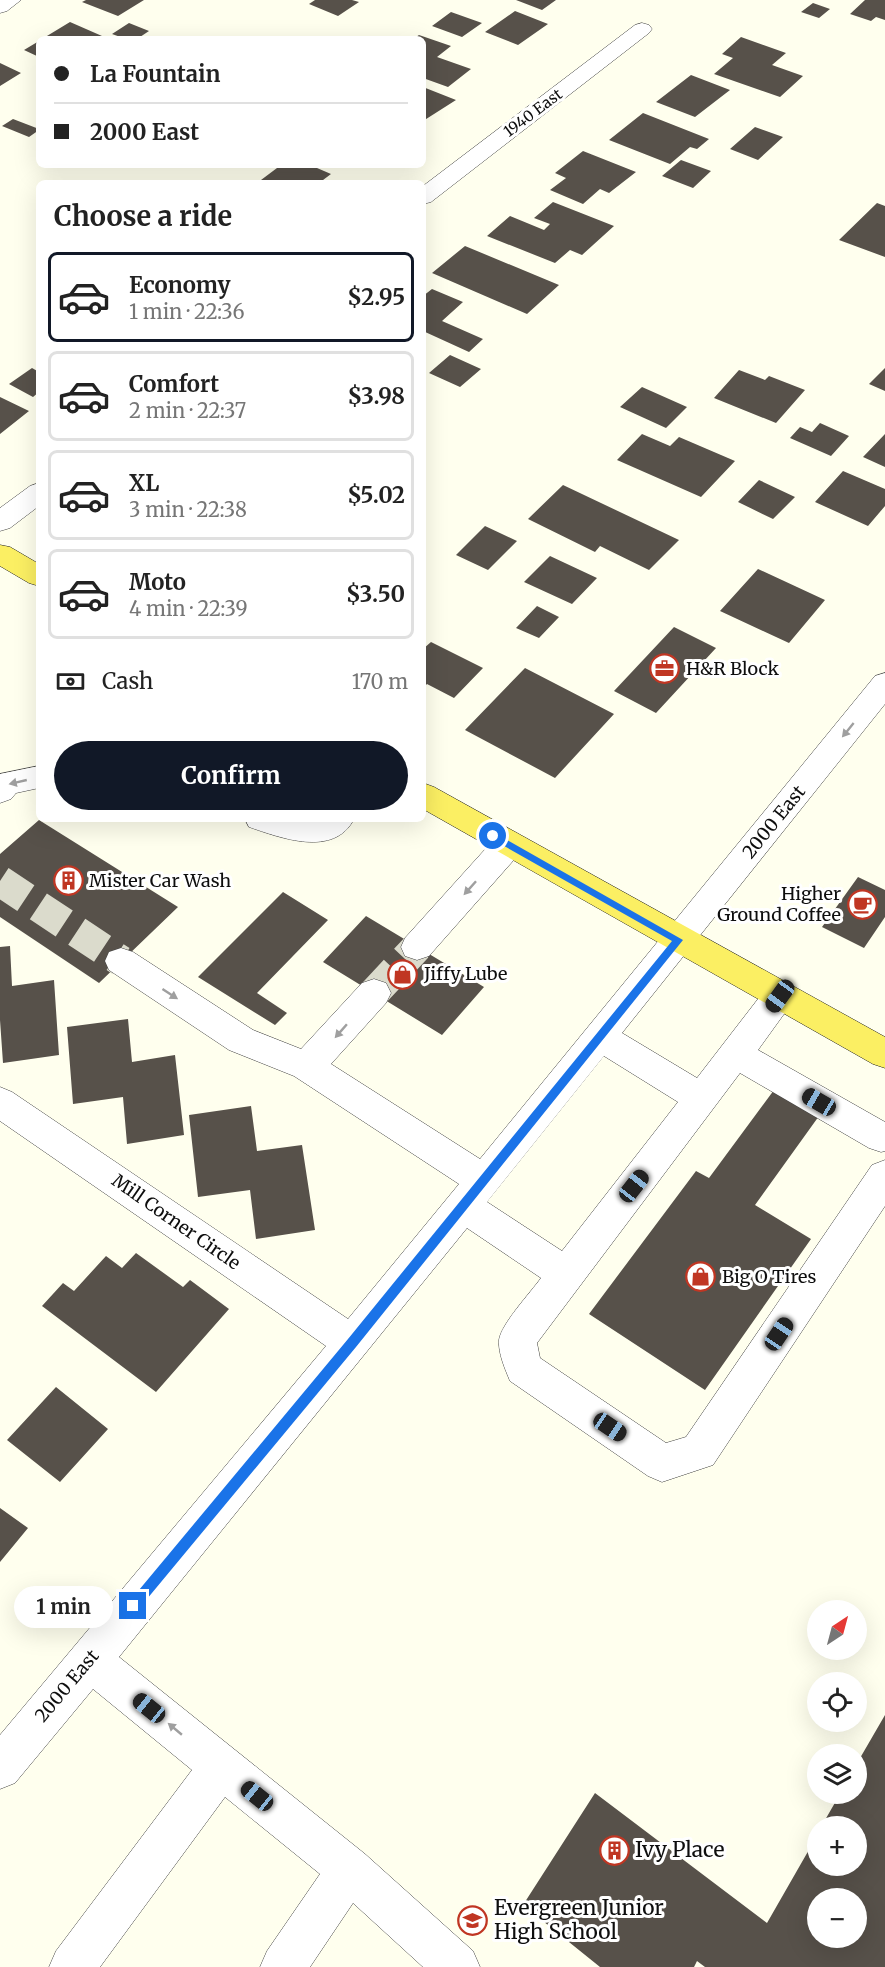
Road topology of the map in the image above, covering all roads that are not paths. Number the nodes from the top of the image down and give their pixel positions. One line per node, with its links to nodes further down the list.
1 (11, 0): 2 (street)
2 (0, 7)
3 (642, 29): 4 (street, 1940 East)
4 (426, 195)
5 (36, 494): 6 (street)
6 (0, 522)
7 (0, 554): 8 (main road)
8 (36, 574)
9 (885, 684): 16 (street, 2000 East, one-way to 16)
10 (36, 778): 11 (street, one-way to 11)
11 (0, 791)
12 (426, 797): 15 (main road)
13 (270, 822): 14 (street)
14 (335, 823)
15 (509, 844): 16 (main road); 17 (street, one-way to 17)
16 (678, 940): 20 (main road); 21 (street, 2000 East)
17 (417, 946)
18 (121, 961): 24 (street, one-way to 24)
19 (374, 993): 24 (street, one-way to 24)
20 (780, 996): 22 (street); 23 (main road)
21 (600, 1037): 25 (street); 29 (street, 2000 East)
22 (736, 1054): 25 (street); 27 (street)
23 (885, 1054)
24 (306, 1066): 29 (street)
25 (702, 1098): 30 (street)
26 (0, 1101): 31 (street, Mill Corner Circle)
27 (884, 1144)
28 (885, 1176): 30 (street)
29 (473, 1193): 30 (street); 31 (street, 2000 East)
30 (566, 1274)
31 (352, 1343): 32 (street, 2000 East)
32 (89, 1659): 33 (street, one-way to 32); 34 (street, 2000 East)
33 (220, 1767): 35 (street); 36 (street)
34 (0, 1768)
35 (349, 1870): 37 (street); 38 (street)
36 (72, 1967)
37 (283, 1967)
38 (457, 1967)

